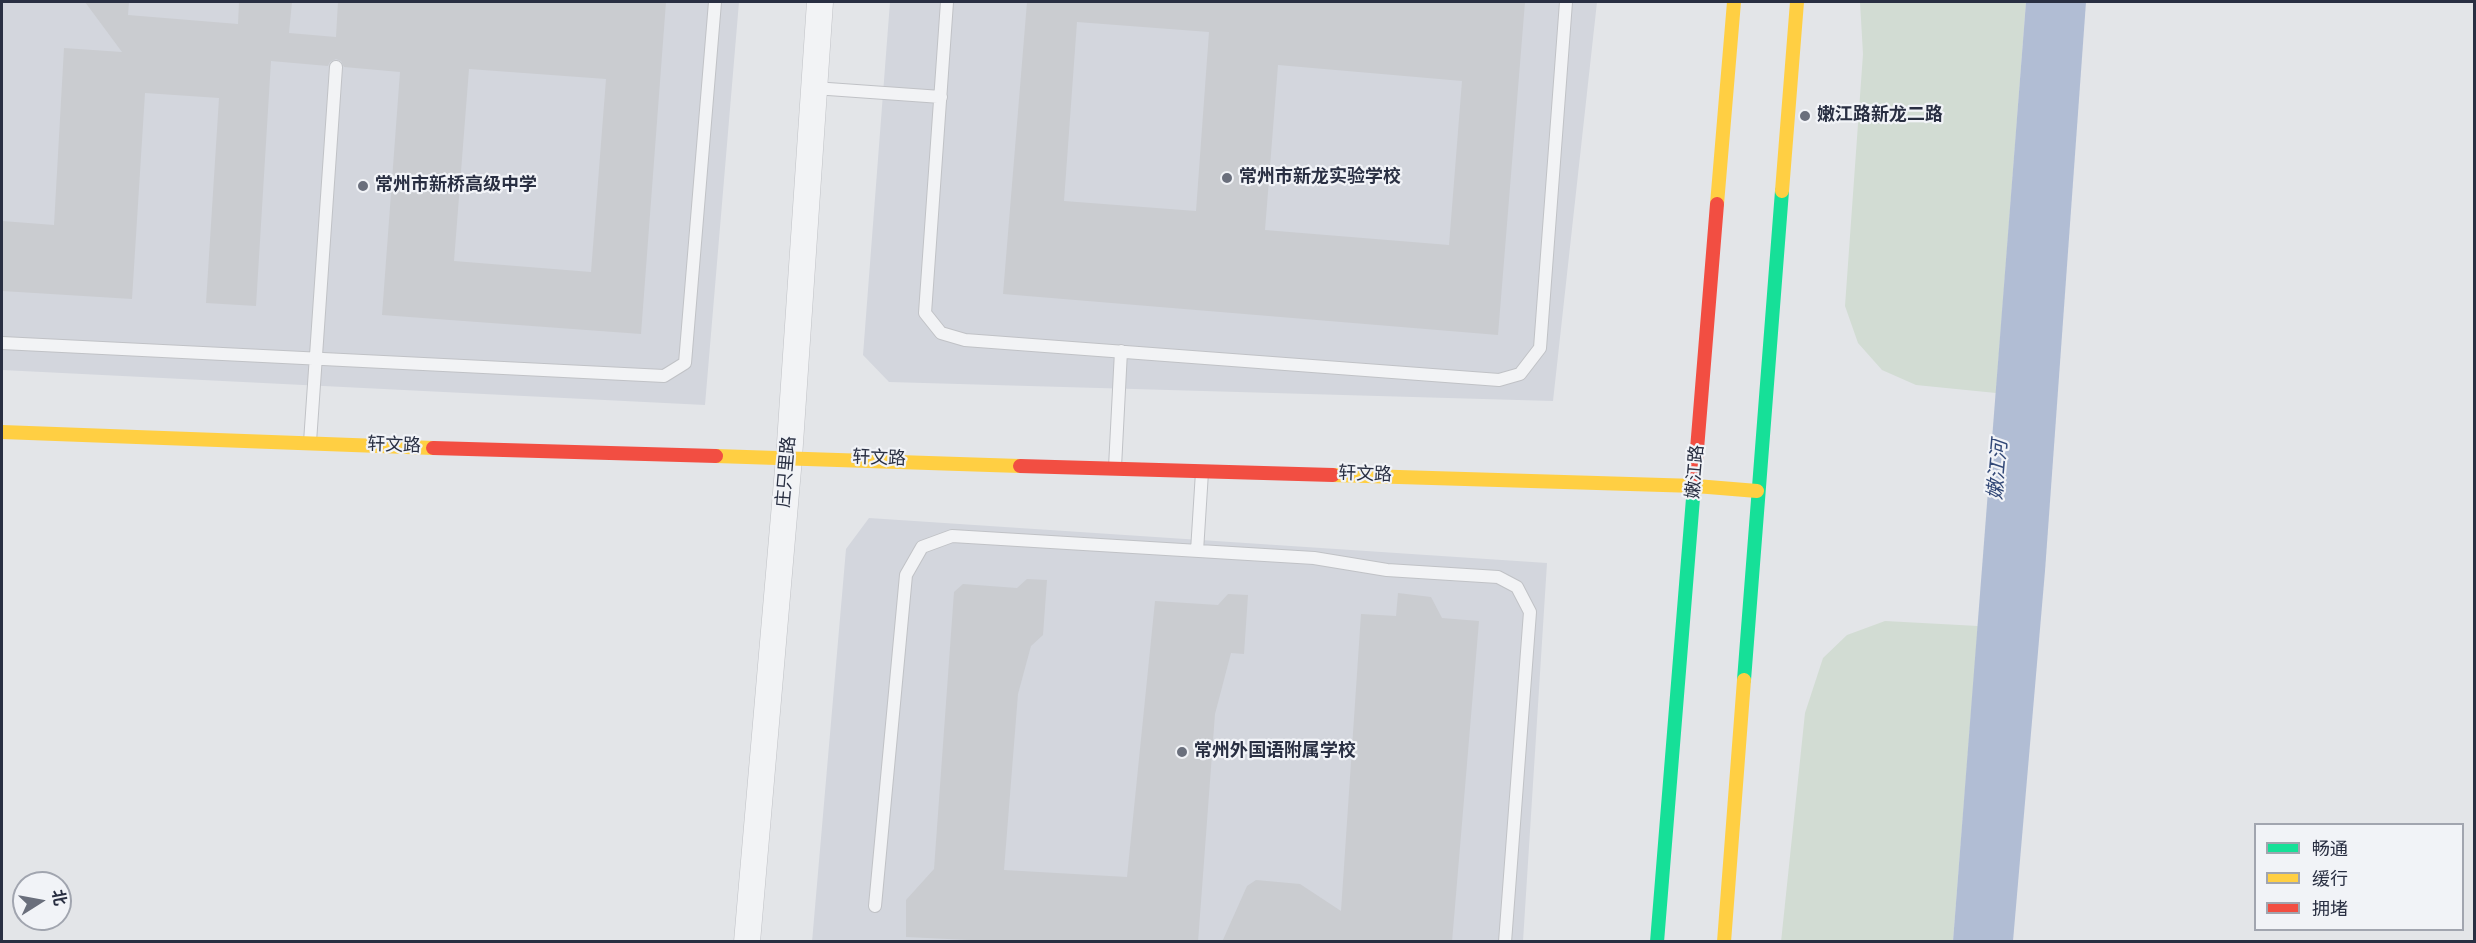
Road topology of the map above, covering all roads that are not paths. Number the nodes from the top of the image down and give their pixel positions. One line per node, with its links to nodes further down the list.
1 (715, 2): 12 (lane)
2 (820, 2): 8 (street, 庄只里路)
3 (948, 2): 9 (lane)
4 (1566, 2): 11 (lane)
5 (1734, 2): 18 (main road, 嫩江路)
6 (1797, 2): 19 (main road)
7 (336, 67): 12 (lane)
8 (814, 88): 9 (lane); 15 (street, 庄只里路)
9 (941, 97): 11 (lane)
10 (2, 343): 12 (lane)
11 (1121, 351): 16 (lane)
12 (315, 359): 14 (lane)
13 (2, 432): 14 (main road, 轩文路)
14 (309, 444): 15 (main road, 轩文路)
15 (789, 458): 16 (main road, 轩文路); 22 (street, 庄只里路)
16 (1115, 468): 17 (main road, 轩文路)
17 (1202, 470): 18 (main road, 轩文路); 20 (lane)
18 (1696, 486): 19 (main road, 轩文路); 24 (main road, 嫩江路)
19 (1757, 491): 25 (main road)
20 (1197, 551): 21 (lane); 23 (lane)
21 (875, 906)
22 (747, 942)
23 (1505, 942)
24 (1657, 942)
25 (1724, 942)

